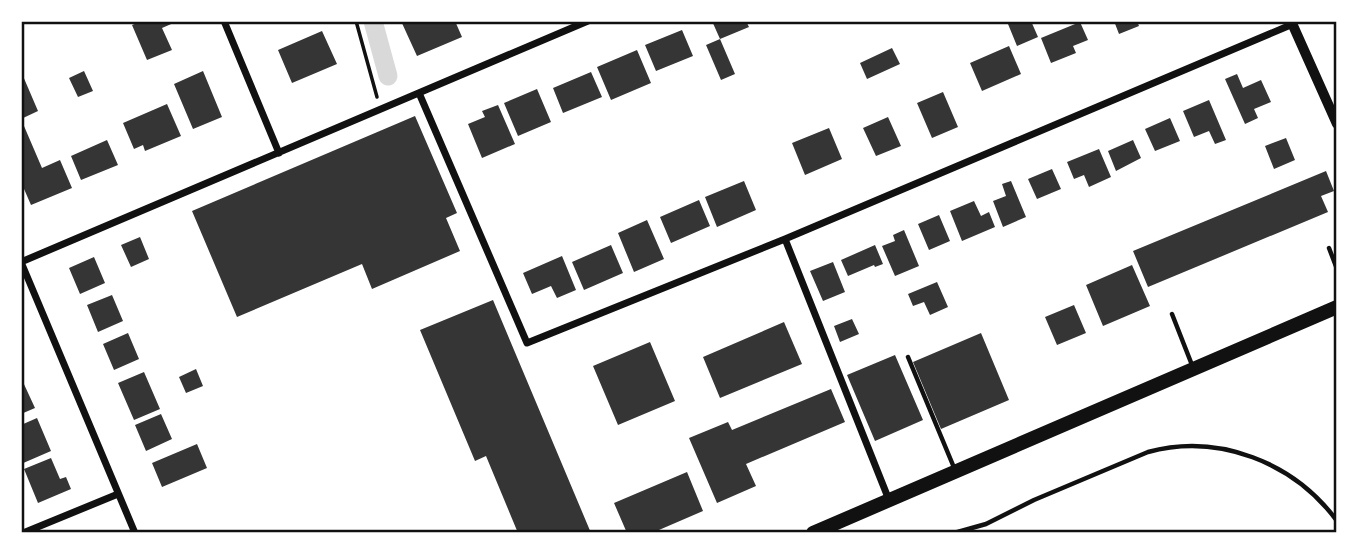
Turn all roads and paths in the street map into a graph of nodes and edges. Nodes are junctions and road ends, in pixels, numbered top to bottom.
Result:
1 (224, 21) edge
2 (356, 21) edge
3 (588, 21) edge
4 (1295, 22) edge
5 (568, 25) edge
6 (419, 93) junction
7 (379, 110) junction
8 (1337, 124) edge
9 (279, 153) junction
10 (785, 239) junction
11 (1329, 248) dead end
12 (21, 262) edge
13 (1337, 269) edge
14 (1337, 307) edge
15 (1172, 314) dead end
16 (908, 357) dead end
17 (1194, 369) junction
18 (956, 472) junction
19 (118, 494) junction
20 (889, 500) junction
21 (1337, 520) edge
22 (23, 533) edge
23 (135, 533) edge
24 (813, 533) edge
25 (954, 533) edge

1 - 9 street
2 - 7 path
3 - 5 street
4 - 8 street
4 - 10 street
5 - 6 street
6 - 7 street
6 - 10 street
7 - 9 street
9 - 12 street
10 - 20 street
11 - 13 lane
12 - 19 street
14 - 17 main road
15 - 17 lane
16 - 18 lane
17 - 18 main road
18 - 20 main road
19 - 22 street
19 - 23 street
20 - 24 main road
21 - 25 lane

